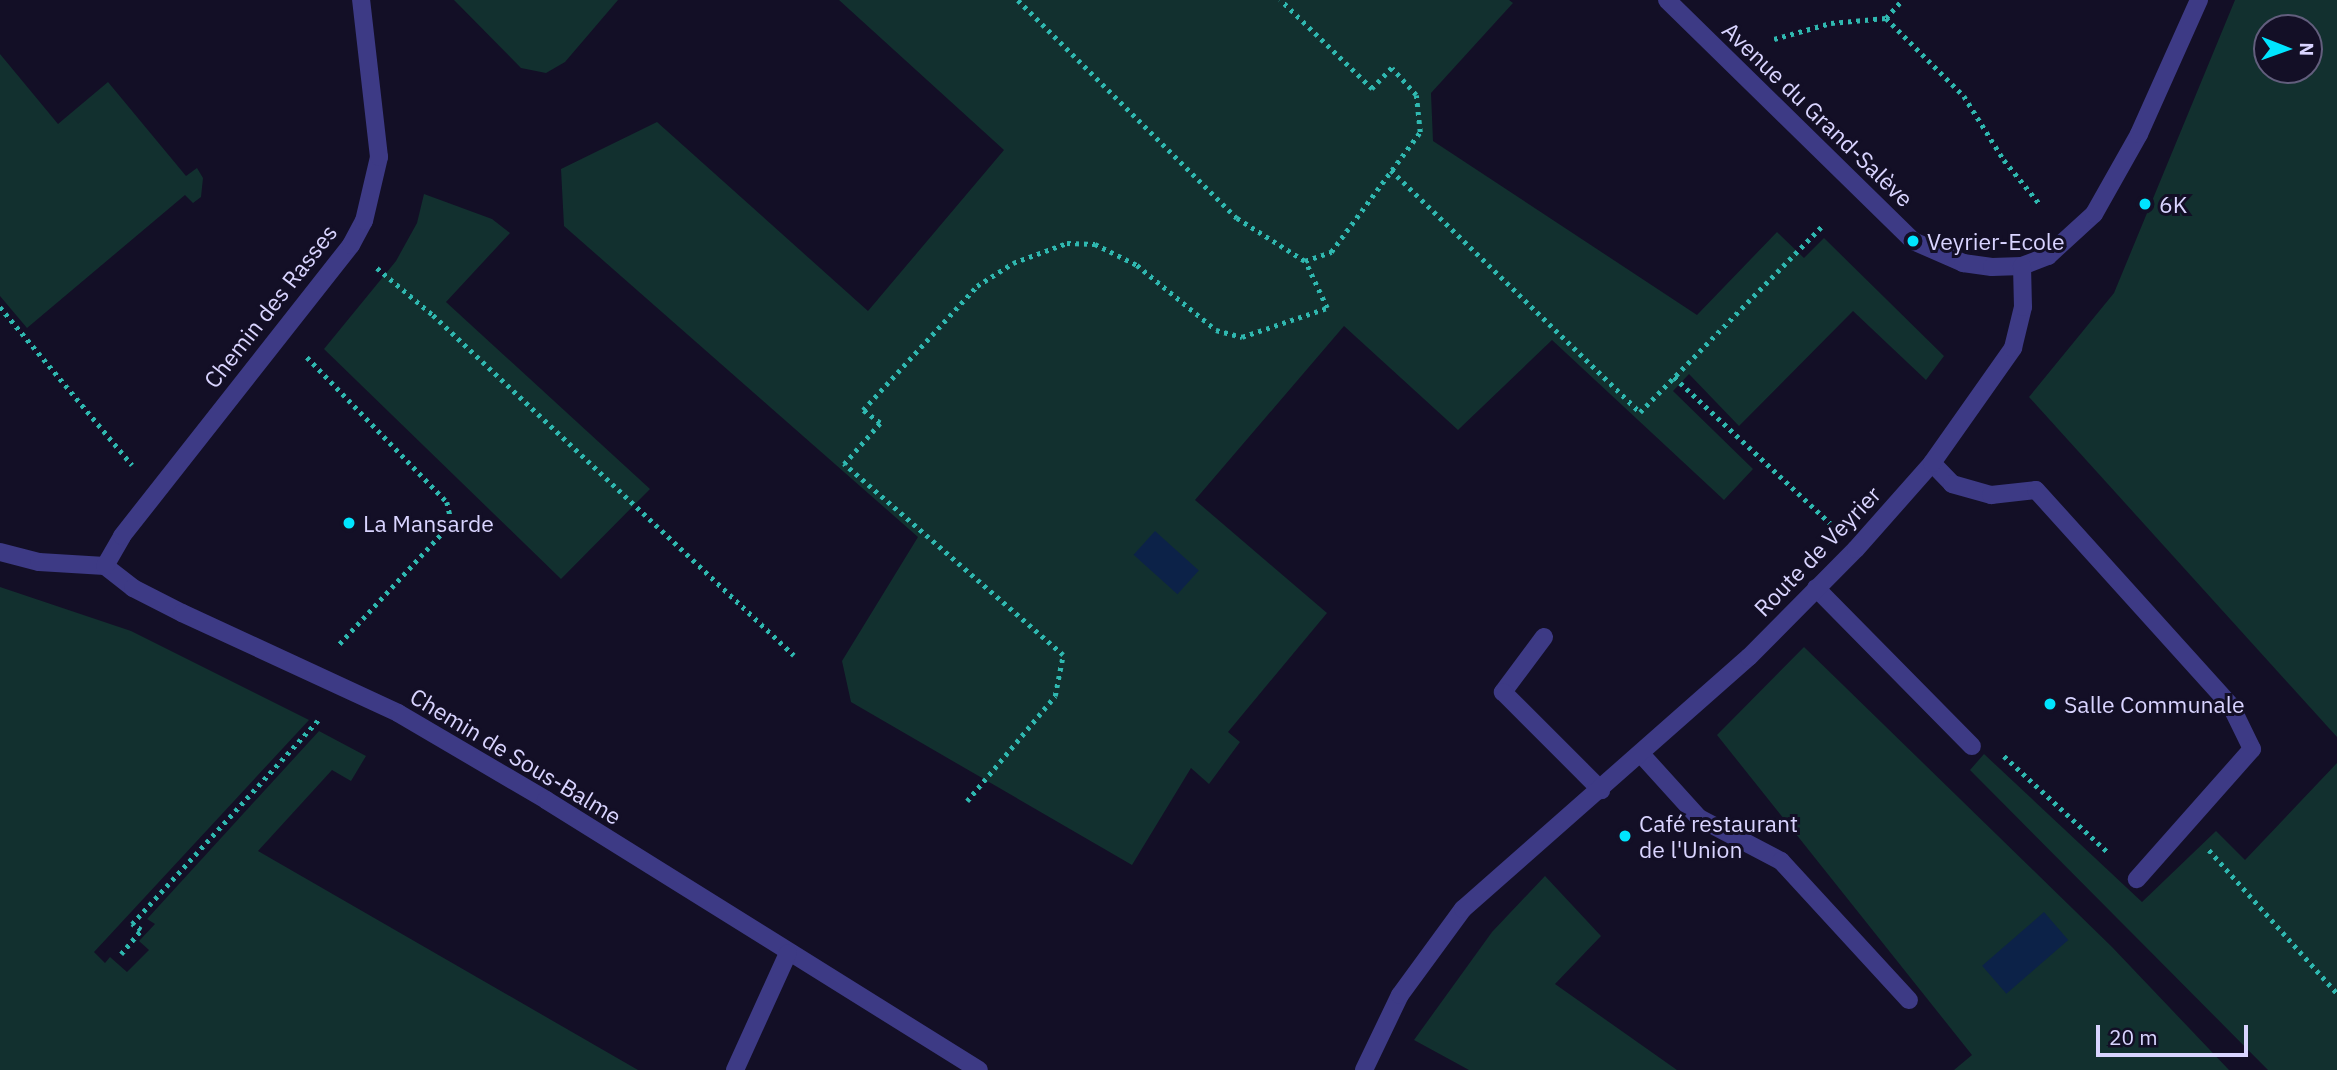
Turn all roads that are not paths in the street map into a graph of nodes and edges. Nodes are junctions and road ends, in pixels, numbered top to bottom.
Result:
1 (361, 0) edge
2 (1667, 0) edge
3 (2192, 3) edge
4 (2022, 266) junction
5 (1931, 463) junction
6 (0, 552) edge
7 (105, 566) junction
8 (1816, 588) junction
9 (1544, 636) dead end
10 (1972, 746) road end
11 (1641, 754) junction
12 (1601, 790) junction
13 (2137, 879) road end
14 (788, 953) junction
15 (1909, 1000) dead end
16 (735, 1070) edge
17 (979, 1070) edge
18 (1364, 1070) edge

1 - 7 street, Chemin des Rasses
2 - 4 street, Avenue du Grand-Salève
3 - 4 street
4 - 5 street, Route de Veyrier
5 - 8 street, Route de Veyrier
5 - 13 street
6 - 7 street
7 - 14 street, Chemin de Sous-Balme
8 - 10 street
8 - 11 street, Route de Veyrier
9 - 12 street
11 - 12 street, Route de Veyrier
11 - 15 street
12 - 18 street, Route de Veyrier
14 - 16 street
14 - 17 street, Chemin de Sous-Balme

